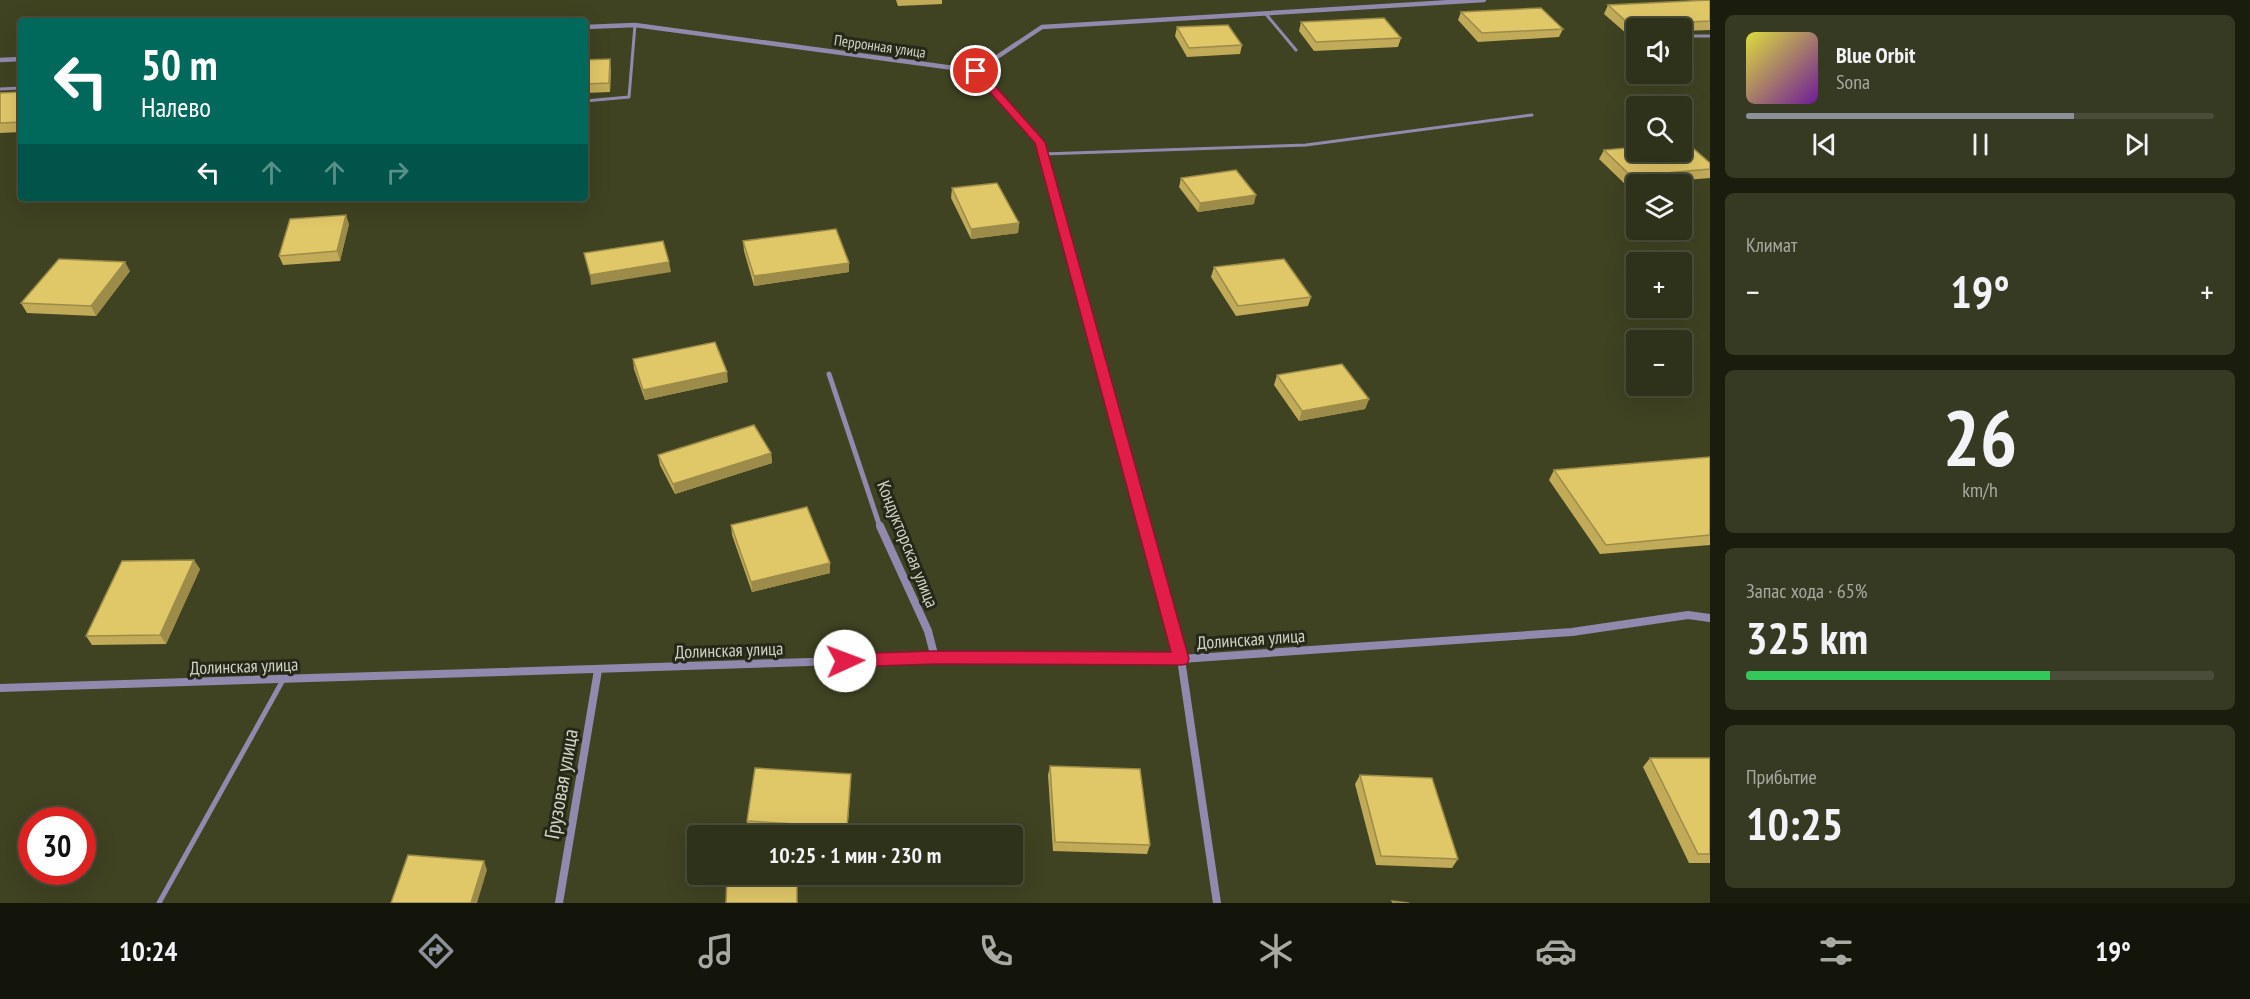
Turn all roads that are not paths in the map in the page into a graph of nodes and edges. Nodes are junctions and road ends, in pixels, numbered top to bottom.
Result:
1 (1484, 0) edge
2 (1265, 13) junction
3 (635, 25) junction
4 (588, 27) edge
5 (1692, 36) edge
6 (1710, 36) edge
7 (1296, 50) dead end
8 (18, 59) edge
9 (0, 60) edge
10 (976, 71) junction
11 (18, 88) edge
12 (0, 89) edge
13 (588, 102) edge
14 (1532, 115) dead end
15 (1043, 154) junction
16 (829, 374) dead end
17 (1710, 618) edge
18 (935, 658) junction
19 (1181, 659) junction
20 (598, 670) junction
21 (283, 680) junction
22 (0, 688) edge
23 (159, 903) edge
24 (559, 903) edge
25 (1217, 903) edge

1 - 2 street
2 - 7 lane
2 - 10 street
3 - 4 street, Перронная улица
3 - 10 street, Перронная улица
3 - 13 lane
5 - 6 lane
8 - 9 street
10 - 15 street
11 - 12 lane
14 - 15 lane
15 - 19 street
16 - 18 street, Кондукторская улица
17 - 19 street, Долинская улица
18 - 19 street, Долинская улица
18 - 20 street, Долинская улица
19 - 25 street
20 - 21 street, Долинская улица
20 - 24 street, Грузовая улица
21 - 22 street, Долинская улица
21 - 23 lane

